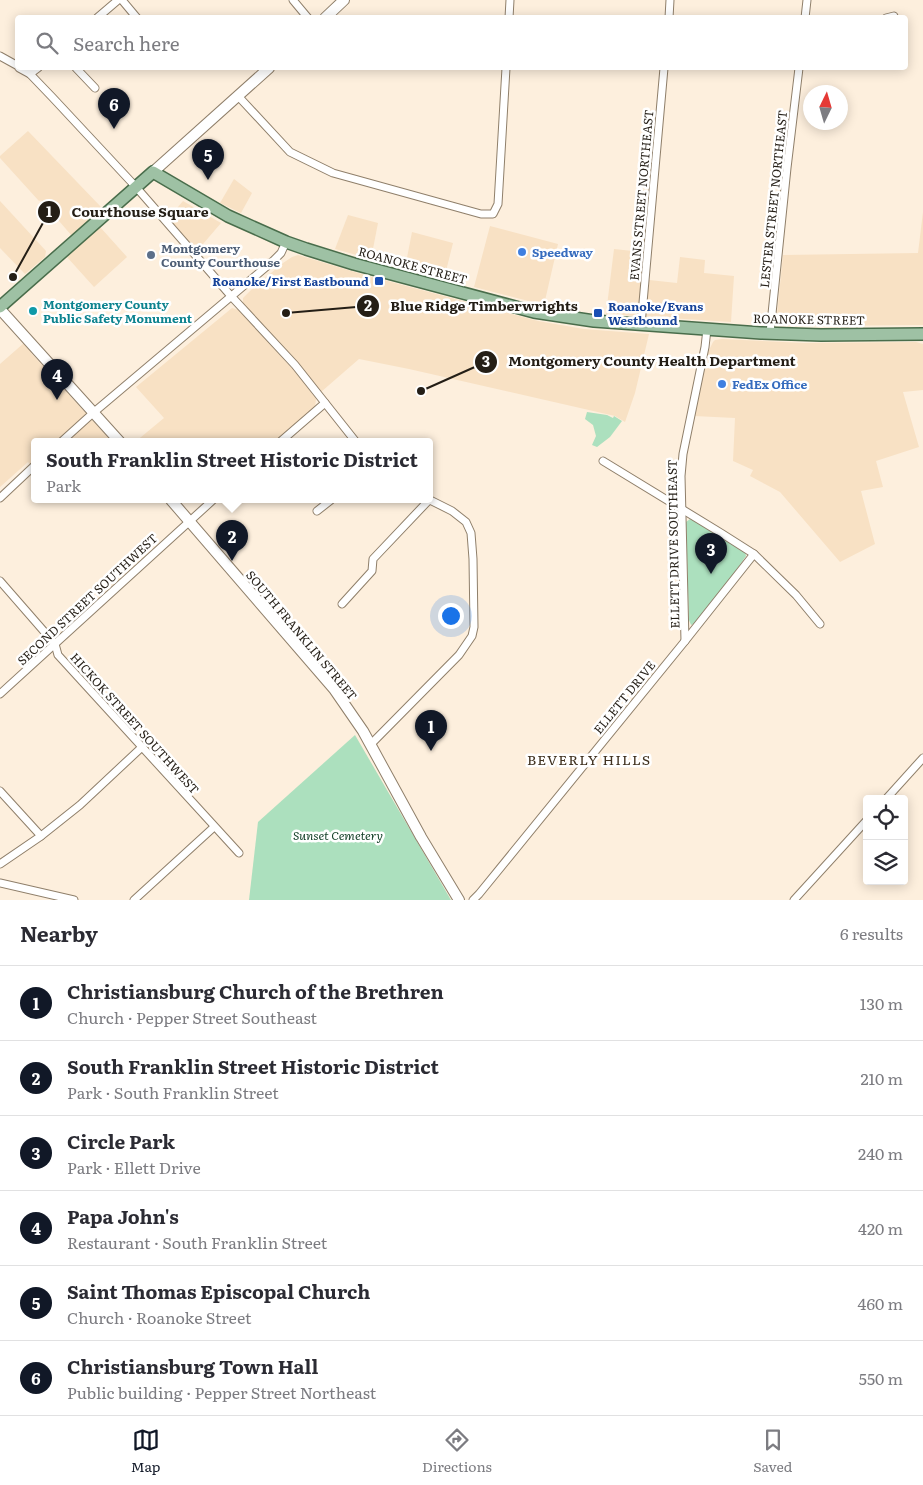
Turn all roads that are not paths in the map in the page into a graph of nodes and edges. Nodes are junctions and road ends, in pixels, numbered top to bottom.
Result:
1 (118, 0) edge
2 (122, 0) edge
3 (293, 0) edge
4 (344, 0) edge
5 (510, 0) edge
6 (670, 0) edge
7 (807, 0) edge
8 (100, 15) edge
9 (134, 15) edge
10 (306, 15) edge
11 (328, 15) edge
12 (509, 15) edge
13 (669, 15) edge
14 (805, 15) edge
15 (0, 56) edge
16 (15, 65) edge
17 (23, 70) edge
18 (35, 70) edge
19 (78, 70) edge
20 (267, 70) edge
21 (506, 70) edge
22 (664, 70) edge
23 (799, 70) edge
24 (30, 74) junction
25 (95, 88) dead end
26 (238, 96) junction
27 (153, 172) junction
28 (136, 187) junction
29 (286, 242) junction
30 (231, 296) junction
31 (0, 308) edge
32 (641, 325) junction
33 (707, 329) junction
34 (770, 333) junction
35 (923, 334) edge
36 (324, 403) junction
37 (93, 413) junction
38 (65, 438) edge
39 (116, 438) edge
40 (285, 438) edge
41 (353, 438) edge
42 (603, 461) dead end
43 (31, 469) edge
44 (0, 498) edge
45 (433, 502) edge
46 (174, 503) edge
47 (210, 503) edge
48 (328, 503) edge
49 (426, 503) edge
50 (682, 509) junction
51 (317, 512) dead end
52 (190, 520) junction
53 (754, 554) junction
54 (0, 581) edge
55 (342, 604) dead end
56 (820, 624) dead end
57 (685, 641) junction
58 (56, 644) junction
59 (0, 694) edge
60 (371, 744) junction
61 (142, 747) junction
62 (923, 758) edge
63 (0, 791) edge
64 (890, 795) edge
65 (863, 824) edge
66 (214, 828) junction
67 (41, 836) junction
68 (239, 853) dead end
69 (0, 864) edge
70 (0, 883) edge
71 (74, 900) edge
72 (134, 900) edge
73 (459, 900) edge
74 (472, 900) edge
75 (794, 900) edge

1 - 8 street
2 - 9 street
3 - 10 street
4 - 11 main road
5 - 12 street
6 - 13 street
7 - 14 street
15 - 16 street
17 - 24 street
18 - 24 street
19 - 25 street
20 - 26 main road
21 - 26 street
22 - 32 street, EVANS STREET NORTHEAST
23 - 34 street, LESTER STREET NORTHEAST
24 - 28 street
26 - 27 main road
27 - 28 main road
27 - 29 main road, ROANOKE STREET
28 - 30 street
28 - 31 main road
29 - 30 street
29 - 32 main road, ROANOKE STREET
30 - 36 street
30 - 37 street
31 - 37 main road
32 - 33 main road, ROANOKE STREET
33 - 34 main road, ROANOKE STREET
33 - 50 street, ELLETT DRIVE SOUTHEAST
34 - 35 main road, ROANOKE STREET
36 - 40 street
36 - 41 street
37 - 38 street
37 - 39 main road
42 - 50 street
43 - 44 street
45 - 60 street
46 - 52 main road, SOUTH FRANKLIN STREET
47 - 52 street, SECOND STREET SOUTHWEST
48 - 51 street
49 - 55 street
50 - 53 street
50 - 57 street, ELLETT DRIVE SOUTHEAST
52 - 58 street, SECOND STREET SOUTHWEST
52 - 60 main road, SOUTH FRANKLIN STREET
53 - 56 street
53 - 57 street, ELLETT DRIVE
54 - 58 street, HICKOK STREET SOUTHWEST
57 - 74 street, ELLETT DRIVE
58 - 59 street, SECOND STREET SOUTHWEST
58 - 61 street, HICKOK STREET SOUTHWEST
60 - 73 main road, SOUTH FRANKLIN STREET
61 - 66 street, HICKOK STREET SOUTHWEST
61 - 67 street
62 - 64 street
63 - 67 street
65 - 75 street
66 - 68 street, HICKOK STREET SOUTHWEST
66 - 72 street
67 - 69 street
70 - 71 street

